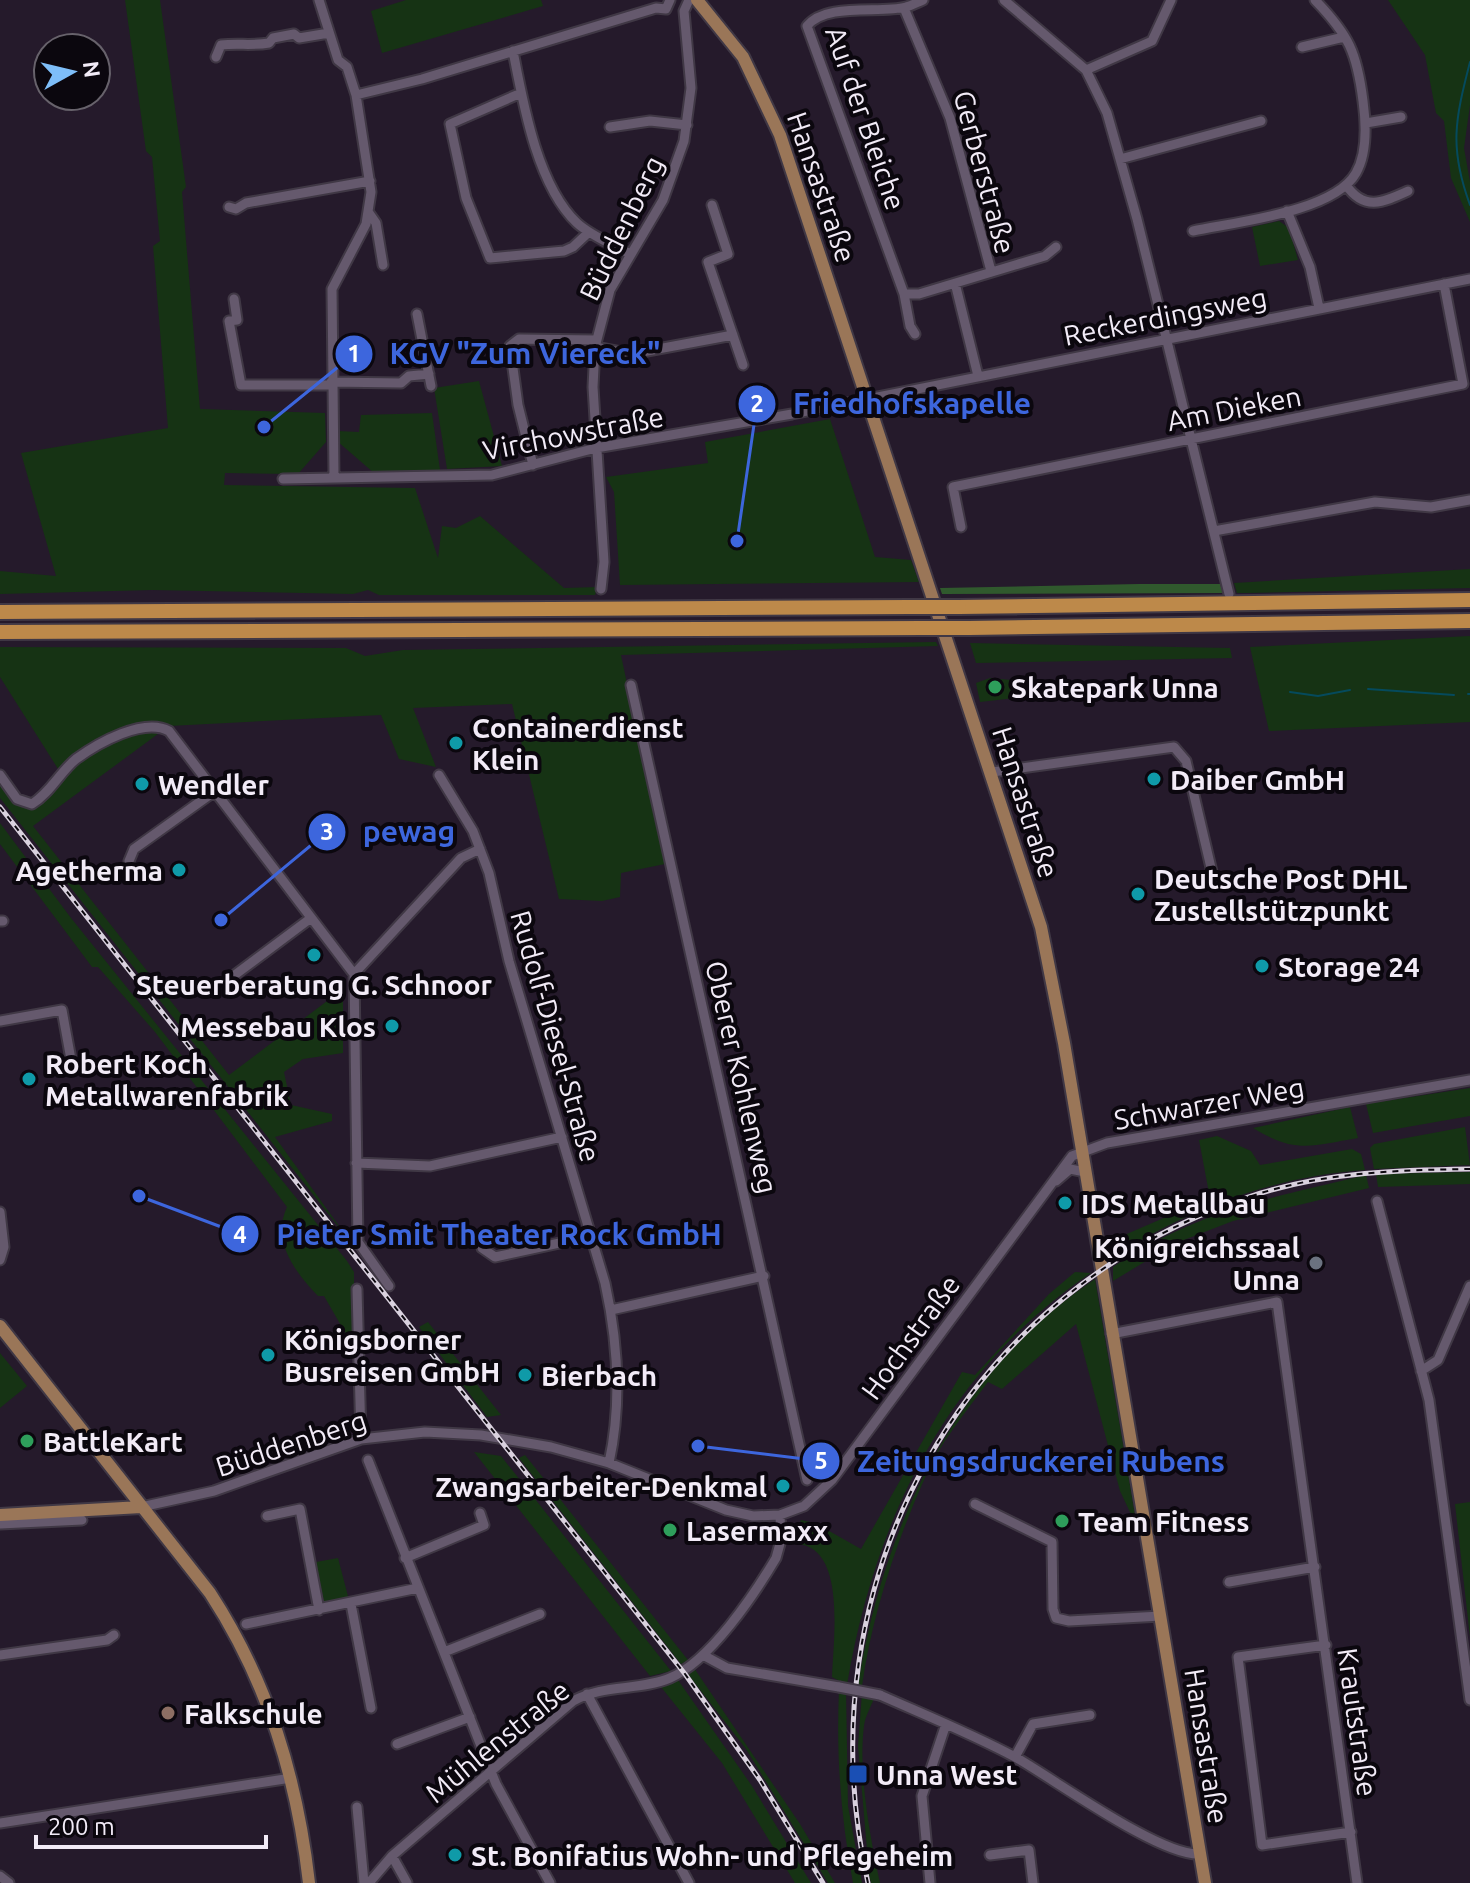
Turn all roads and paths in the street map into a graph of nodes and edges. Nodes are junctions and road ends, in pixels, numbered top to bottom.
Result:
1 (319, 0) edge
2 (670, 0) edge
3 (689, 0) edge
4 (697, 0) edge
5 (923, 0) edge
6 (1004, 0) edge
7 (1171, 0) edge
8 (1315, 0) edge
9 (654, 4) edge
10 (904, 8) junction
11 (329, 33) junction
12 (1344, 37) junction
13 (1302, 47) dead end
14 (513, 51) junction
15 (216, 57) dead end
16 (1086, 70) junction
17 (521, 93) junction
18 (356, 95) junction
19 (1401, 117) dead end
20 (1261, 121) dead end
21 (1366, 123) junction
22 (687, 125) junction
23 (610, 127) dead end
24 (1120, 159) junction
25 (370, 181) junction
26 (1346, 185) junction
27 (1408, 191) dead end
28 (712, 205) dead end
29 (229, 207) dead end
30 (1287, 211) junction
31 (369, 213) junction
32 (1193, 231) dead end
33 (589, 232) junction
34 (1056, 247) dead end
35 (630, 254) junction
36 (383, 265) dead end
37 (991, 271) junction
38 (1470, 279) edge
39 (955, 283) junction
40 (1444, 284) junction
41 (904, 294) junction
42 (234, 299) dead end
43 (1319, 308) junction
44 (417, 314) dead end
45 (915, 334) dead end
46 (733, 335) junction
47 (1167, 338) junction
48 (596, 343) junction
49 (743, 365) dead end
50 (429, 374) junction
51 (978, 376) junction
52 (332, 384) junction
53 (431, 386) dead end
54 (868, 399) junction
55 (1191, 439) junction
56 (596, 448) junction
57 (533, 465) junction
58 (334, 477) junction
59 (283, 479) dead end
60 (1470, 500) edge
61 (961, 527) dead end
62 (1214, 531) junction
63 (601, 589) dead end
64 (1229, 594) dead end
65 (1470, 600) edge
66 (0, 612) edge
67 (1470, 621) edge
68 (0, 632) edge
69 (631, 685) dead end
70 (992, 772) junction
71 (0, 775) edge
72 (439, 775) dead end
73 (215, 791) junction
74 (480, 849) junction
75 (129, 861) dead end
76 (1212, 872) dead end
77 (311, 918) junction
78 (354, 974) junction
79 (228, 987) dead end
80 (0, 1021) edge
81 (72, 1065) dead end
82 (1470, 1080) edge
83 (562, 1137) junction
84 (1081, 1151) junction
85 (356, 1163) junction
86 (1085, 1172) junction
87 (1044, 1190) junction
88 (1377, 1201) dead end
89 (0, 1212) edge
90 (592, 1236) junction
91 (482, 1248) dead end
92 (0, 1260) edge
93 (764, 1276) junction
94 (389, 1286) dead end
95 (1470, 1286) edge
96 (357, 1289) dead end
97 (611, 1310) junction
98 (0, 1326) edge
99 (1111, 1334) junction
100 (1421, 1371) junction
101 (361, 1439) junction
102 (368, 1460) dead end
103 (609, 1463) junction
104 (807, 1480) dead end
105 (975, 1504) dead end
106 (141, 1507) junction
107 (480, 1513) dead end
108 (0, 1515) edge
109 (780, 1515) junction
110 (267, 1516) dead end
111 (82, 1520) dead end
112 (0, 1524) edge
113 (405, 1558) junction
114 (1315, 1567) junction
115 (1229, 1582) dead end
116 (418, 1588) junction
117 (351, 1604) junction
118 (319, 1610) junction
119 (540, 1614) dead end
120 (1161, 1616) junction
121 (246, 1624) dead end
122 (114, 1635) dead end
123 (1326, 1645) junction
124 (444, 1652) junction
125 (0, 1655) edge
126 (703, 1655) junction
127 (587, 1694) junction
128 (1470, 1698) edge
129 (371, 1708) dead end
130 (1090, 1715) dead end
131 (470, 1717) junction
132 (946, 1724) junction
133 (397, 1744) dead end
134 (1015, 1757) junction
135 (491, 1773) junction
136 (291, 1778) junction
137 (357, 1807) dead end
138 (0, 1823) edge
139 (1351, 1832) junction
140 (1200, 1854) junction
141 (990, 1855) dead end
142 (392, 1856) junction
143 (0, 1876) edge
144 (9, 1883) edge
145 (309, 1883) edge
146 (366, 1883) edge
147 (407, 1883) edge
148 (550, 1883) edge
149 (689, 1883) edge
150 (930, 1883) edge
151 (1033, 1883) edge
152 (1205, 1883) edge
153 (1357, 1883) edge

1 - 11 street
2 - 9 street
3 - 22 street, Büddenberg
4 - 54 main road, Hansastraße
5 - 10 street, Auf der Bleiche
6 - 16 street
7 - 16 street
8 - 12 street
9 - 14 street
10 - 37 street, Gerberstraße
10 - 41 street, Auf der Bleiche
11 - 15 street
11 - 18 street
12 - 13 street
12 - 21 street
14 - 17 street
14 - 18 street
16 - 24 street
17 - 33 street
17 - 33 street
18 - 25 street
19 - 21 street
20 - 24 street
21 - 26 street
22 - 23 street, Büddenberg
22 - 35 street, Büddenberg
24 - 47 street
25 - 29 street
25 - 31 street
26 - 27 street
26 - 30 street
28 - 46 street
30 - 32 street
30 - 43 street
31 - 36 street
31 - 52 street
33 - 35 street
34 - 37 street
35 - 48 street, Büddenberg
37 - 39 street, Gerberstraße
38 - 40 street, Reckerdingsweg
39 - 41 street
39 - 51 street
40 - 43 street, Reckerdingsweg
40 - 55 street, Am Dieken
41 - 45 street, Auf der Bleiche
42 - 52 street
43 - 47 street, Reckerdingsweg
44 - 50 street
46 - 48 street
46 - 49 street
47 - 51 street, Reckerdingsweg
47 - 55 street
48 - 56 street, Büddenberg
48 - 57 street
50 - 52 street
50 - 53 street
51 - 54 street, Reckerdingsweg
52 - 58 street
54 - 56 street, Virchowstraße
54 - 70 main road, Hansastraße
55 - 61 street, Am Dieken
55 - 62 street
56 - 57 street, Virchowstraße
56 - 63 street, Büddenberg
57 - 58 street, Virchowstraße
58 - 59 street, Virchowstraße
60 - 62 street
62 - 64 street
65 - 66 highway, bridge
67 - 68 highway, bridge
69 - 93 street, Oberer Kohlenweg
70 - 76 street
70 - 84 main road, Hansastraße
71 - 73 street
72 - 74 street, Rudolf-Diesel-Straße
73 - 75 street
73 - 77 street
74 - 78 street
74 - 83 street, Rudolf-Diesel-Straße
77 - 78 street
77 - 79 street
78 - 85 street
80 - 81 street
82 - 84 street, Schwarzer Weg
83 - 85 street
83 - 90 street, Rudolf-Diesel-Straße
84 - 86 main road, Hansastraße
84 - 87 street, Hochstraße
85 - 94 street
86 - 87 street, Hochstraße
86 - 99 main road, Hansastraße
87 - 109 street, Hochstraße
88 - 100 street
89 - 92 street
90 - 91 street
90 - 97 street, Rudolf-Diesel-Straße
93 - 97 street
93 - 104 street, Oberer Kohlenweg
95 - 100 street
96 - 101 street
97 - 103 street, Rudolf-Diesel-Straße
98 - 106 main road
99 - 114 street, Krautstraße
99 - 120 main road, Hansastraße
100 - 128 street
101 - 103 street, Büddenberg
101 - 106 street, Büddenberg
102 - 113 street
103 - 109 street, Büddenberg
105 - 120 street
106 - 108 main road
106 - 136 main road
107 - 113 street
109 - 126 street
110 - 118 street
111 - 112 street
113 - 116 street
114 - 115 street
114 - 123 street, Krautstraße
116 - 117 street
116 - 124 street
117 - 118 street
117 - 129 street
118 - 121 street
119 - 124 street
120 - 140 main road, Hansastraße
122 - 125 street
123 - 139 street, Krautstraße
123 - 139 street
124 - 131 street
126 - 127 street, Mühlenstraße
126 - 132 street, bridge
127 - 135 street, Mühlenstraße
127 - 149 street
130 - 134 street
131 - 133 street
131 - 135 street
132 - 134 street
132 - 150 street
134 - 140 street
135 - 142 street, Mühlenstraße
135 - 148 street
136 - 138 street
136 - 145 main road
137 - 146 street, Mühlenstraße
139 - 153 street, Krautstraße
140 - 152 main road, Hansastraße
141 - 151 street
142 - 146 street, Mühlenstraße
142 - 147 street
143 - 144 street

